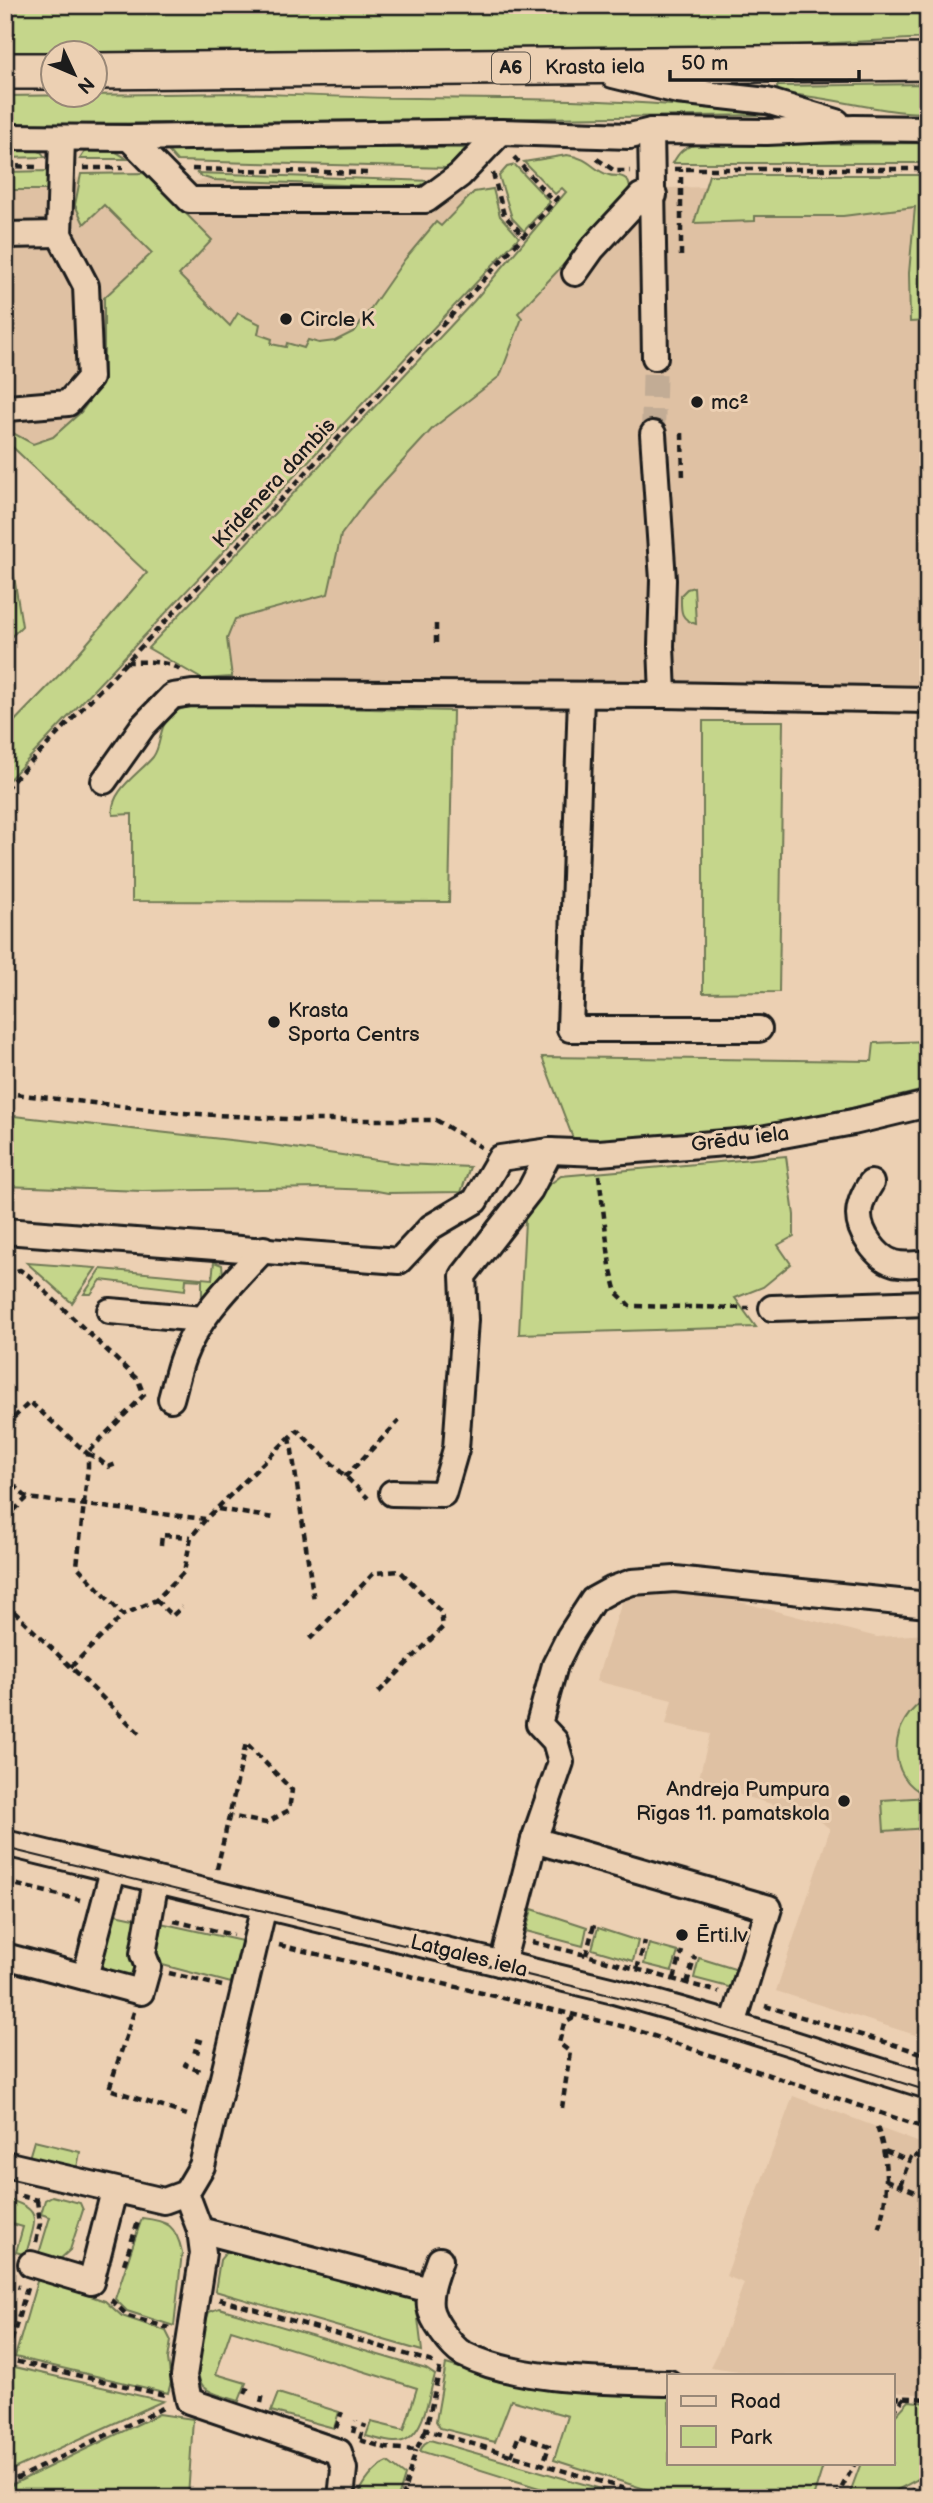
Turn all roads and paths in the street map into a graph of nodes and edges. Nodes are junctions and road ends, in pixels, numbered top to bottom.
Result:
1 (928, 39) edge
2 (928, 62) edge
3 (804, 64) junction
4 (582, 67) junction
5 (5, 71) edge
6 (38, 71) edge
7 (108, 71) edge
8 (854, 128) junction
9 (928, 130) edge
10 (651, 131) junction
11 (501, 132) junction
12 (5, 137) edge
13 (130, 138) junction
14 (62, 139) junction
15 (514, 157) dead end
16 (5, 166) edge
17 (492, 167) dead end
18 (61, 168) junction
19 (158, 168) junction
20 (377, 173) dead end
21 (561, 194) dead end
22 (654, 195) junction
23 (554, 202) junction
24 (59, 234) junction
25 (5, 235) edge
26 (524, 236) junction
27 (575, 273) dead end
28 (655, 357) tunnel mouth
29 (8, 408) dead end
30 (653, 434) tunnel mouth
31 (436, 624) dead end
32 (436, 646) dead end
33 (663, 695) junction
34 (581, 696) junction
35 (928, 700) edge
36 (104, 781) dead end
37 (5, 789) edge
38 (759, 1029) dead end
39 (5, 1093) edge
40 (928, 1104) edge
41 (550, 1151) junction
42 (599, 1153) junction
43 (500, 1158) junction
44 (871, 1183) dead end
45 (5, 1231) edge
46 (264, 1249) junction
47 (928, 1263) edge
48 (5, 1274) edge
49 (928, 1303) edge
50 (772, 1308) joint
51 (110, 1311) dead end
52 (202, 1319) junction
53 (172, 1399) dead end
54 (399, 1421) dead end
55 (5, 1426) edge
56 (290, 1436) junction
57 (87, 1454) junction
58 (119, 1463) dead end
59 (5, 1476) edge
60 (345, 1477) junction
61 (27, 1498) junction
62 (383, 1499) joint
63 (84, 1504) junction
64 (217, 1508) junction
65 (274, 1518) dead end
66 (5, 1519) edge
67 (206, 1519) junction
68 (191, 1536) junction
69 (161, 1545) dead end
70 (156, 1600) junction
71 (314, 1601) dead end
72 (5, 1603) edge
73 (928, 1605) edge
74 (182, 1607) dead end
75 (123, 1615) junction
76 (310, 1639) dead end
77 (71, 1667) junction
78 (374, 1696) dead end
79 (141, 1735) dead end
80 (229, 1816) junction
81 (534, 1840) junction
82 (5, 1843) edge
83 (217, 1869) dead end
84 (113, 1870) junction
85 (156, 1880) junction
86 (5, 1882) edge
87 (103, 1906) junction
88 (264, 1906) junction
89 (148, 1916) junction
90 (594, 1925) dead end
91 (257, 1940) junction
92 (645, 1941) dead end
93 (682, 1951) dead end
94 (586, 1955) dead end
95 (695, 1955) dead end
96 (5, 1956) edge
97 (502, 1964) junction
98 (148, 1967) junction
99 (637, 1969) dead end
100 (85, 1977) junction
101 (674, 1979) dead end
102 (687, 1983) dead end
103 (233, 1989) dead end
104 (141, 1993) junction
105 (741, 1999) junction
106 (573, 2013) junction
107 (733, 2025) junction
108 (928, 2055) edge
109 (187, 2062) dead end
110 (210, 2075) dead end
111 (928, 2086) edge
112 (562, 2108) dead end
113 (197, 2119) dead end
114 (877, 2127) dead end
115 (928, 2129) edge
116 (886, 2151) junction
117 (928, 2160) edge
118 (909, 2161) junction
119 (5, 2164) edge
120 (886, 2180) junction
121 (900, 2185) junction
122 (114, 2191) junction
123 (186, 2193) junction
124 (928, 2197) edge
125 (143, 2215) dead end
126 (200, 2230) junction
127 (877, 2233) dead end
128 (440, 2260) dead end
129 (31, 2264) dead end
130 (119, 2276) dead end
131 (115, 2288) dead end
132 (430, 2290) junction
133 (196, 2293) junction
134 (100, 2296) dead end
135 (111, 2300) junction
136 (190, 2335) junction
137 (6, 2361) edge
138 (667, 2383) edge
139 (894, 2396) edge
140 (905, 2398) junction
141 (928, 2399) edge
142 (189, 2401) junction
143 (894, 2411) edge
144 (343, 2415) dead end
145 (356, 2421) dead end
146 (365, 2424) dead end
147 (426, 2430) junction
148 (352, 2437) junction
149 (360, 2440) junction
150 (416, 2450) junction
151 (511, 2456) junction
152 (854, 2464) edge
153 (543, 2465) junction
154 (928, 2483) edge
155 (5, 2484) edge
156 (643, 2496) edge
157 (341, 2498) edge
158 (402, 2498) edge
159 (656, 2498) edge
160 (836, 2498) edge
161 (899, 2498) edge

1 - 3 highway
2 - 3 highway, Krasta iela / A6
3 - 4 highway, Krasta iela / A6
4 - 7 highway, Krasta iela / A6
4 - 8 street
5 - 6 highway
8 - 9 street
8 - 10 street
10 - 11 street
10 - 22 street
11 - 13 street
11 - 19 street
12 - 14 street
13 - 14 street
13 - 19 street
14 - 18 street
15 - 23 path
16 - 18 path
17 - 26 path
18 - 19 path
18 - 24 street
19 - 20 path
21 - 23 path, Krīdenera dambis
22 - 27 street
22 - 28 street
23 - 26 path, Krīdenera dambis
24 - 25 street
24 - 29 street
26 - 37 path, Krīdenera dambis
30 - 33 street
31 - 32 path
33 - 34 street
33 - 35 street
34 - 36 street
34 - 38 street
39 - 43 path
40 - 42 street, Grēdu iela
41 - 42 street, Grēdu iela
41 - 43 street, Grēdu iela
41 - 62 street
42 - 50 path
43 - 46 street
44 - 47 street
45 - 46 street
46 - 52 street
48 - 57 path
49 - 50 street
51 - 52 street
52 - 53 street
54 - 60 path
55 - 57 path
56 - 60 path
56 - 64 path
56 - 71 path
57 - 58 path
57 - 63 path
59 - 61 path
60 - 62 path
61 - 63 path
61 - 66 path
63 - 67 path
63 - 75 path
64 - 65 path
64 - 67 path
67 - 68 path
68 - 69 path
68 - 70 path
70 - 74 path
70 - 75 path
72 - 77 path
73 - 81 street
75 - 77 path
76 - 78 path
77 - 79 path
80 - 80 path
80 - 83 path
81 - 97 street
81 - 105 street
82 - 84 street, Latgales iela
84 - 85 street, Latgales iela
84 - 87 street
85 - 88 street, Latgales iela
85 - 89 street
86 - 87 path
87 - 100 street
88 - 91 street
88 - 97 street, Latgales iela
89 - 91 path
89 - 98 street
90 - 94 path
91 - 106 path
91 - 123 street
92 - 99 path
93 - 101 path
95 - 102 path
96 - 100 street
97 - 107 street, Latgales iela
98 - 103 path
98 - 104 street
100 - 104 street
104 - 113 path
105 - 107 street
105 - 108 path
106 - 112 path
106 - 115 path
107 - 111 street, Latgales iela
109 - 110 path
114 - 116 path
116 - 118 path
116 - 120 path
117 - 118 path
118 - 121 path
119 - 122 street
120 - 121 path
120 - 127 path
121 - 124 path
122 - 123 street
122 - 129 street
123 - 126 street
125 - 130 path
126 - 132 street
126 - 133 street
128 - 132 street
131 - 135 path
132 - 138 street
133 - 136 street
133 - 147 path
134 - 135 path
135 - 136 path
136 - 142 street
137 - 142 path
139 - 140 path
140 - 141 path
140 - 143 path
142 - 155 path
142 - 157 street
144 - 148 path
145 - 148 path
146 - 149 path
147 - 150 path
147 - 151 path
148 - 149 path
149 - 150 path
150 - 158 path
151 - 153 path
151 - 153 path
152 - 160 path
153 - 156 path
154 - 161 path
156 - 159 path

